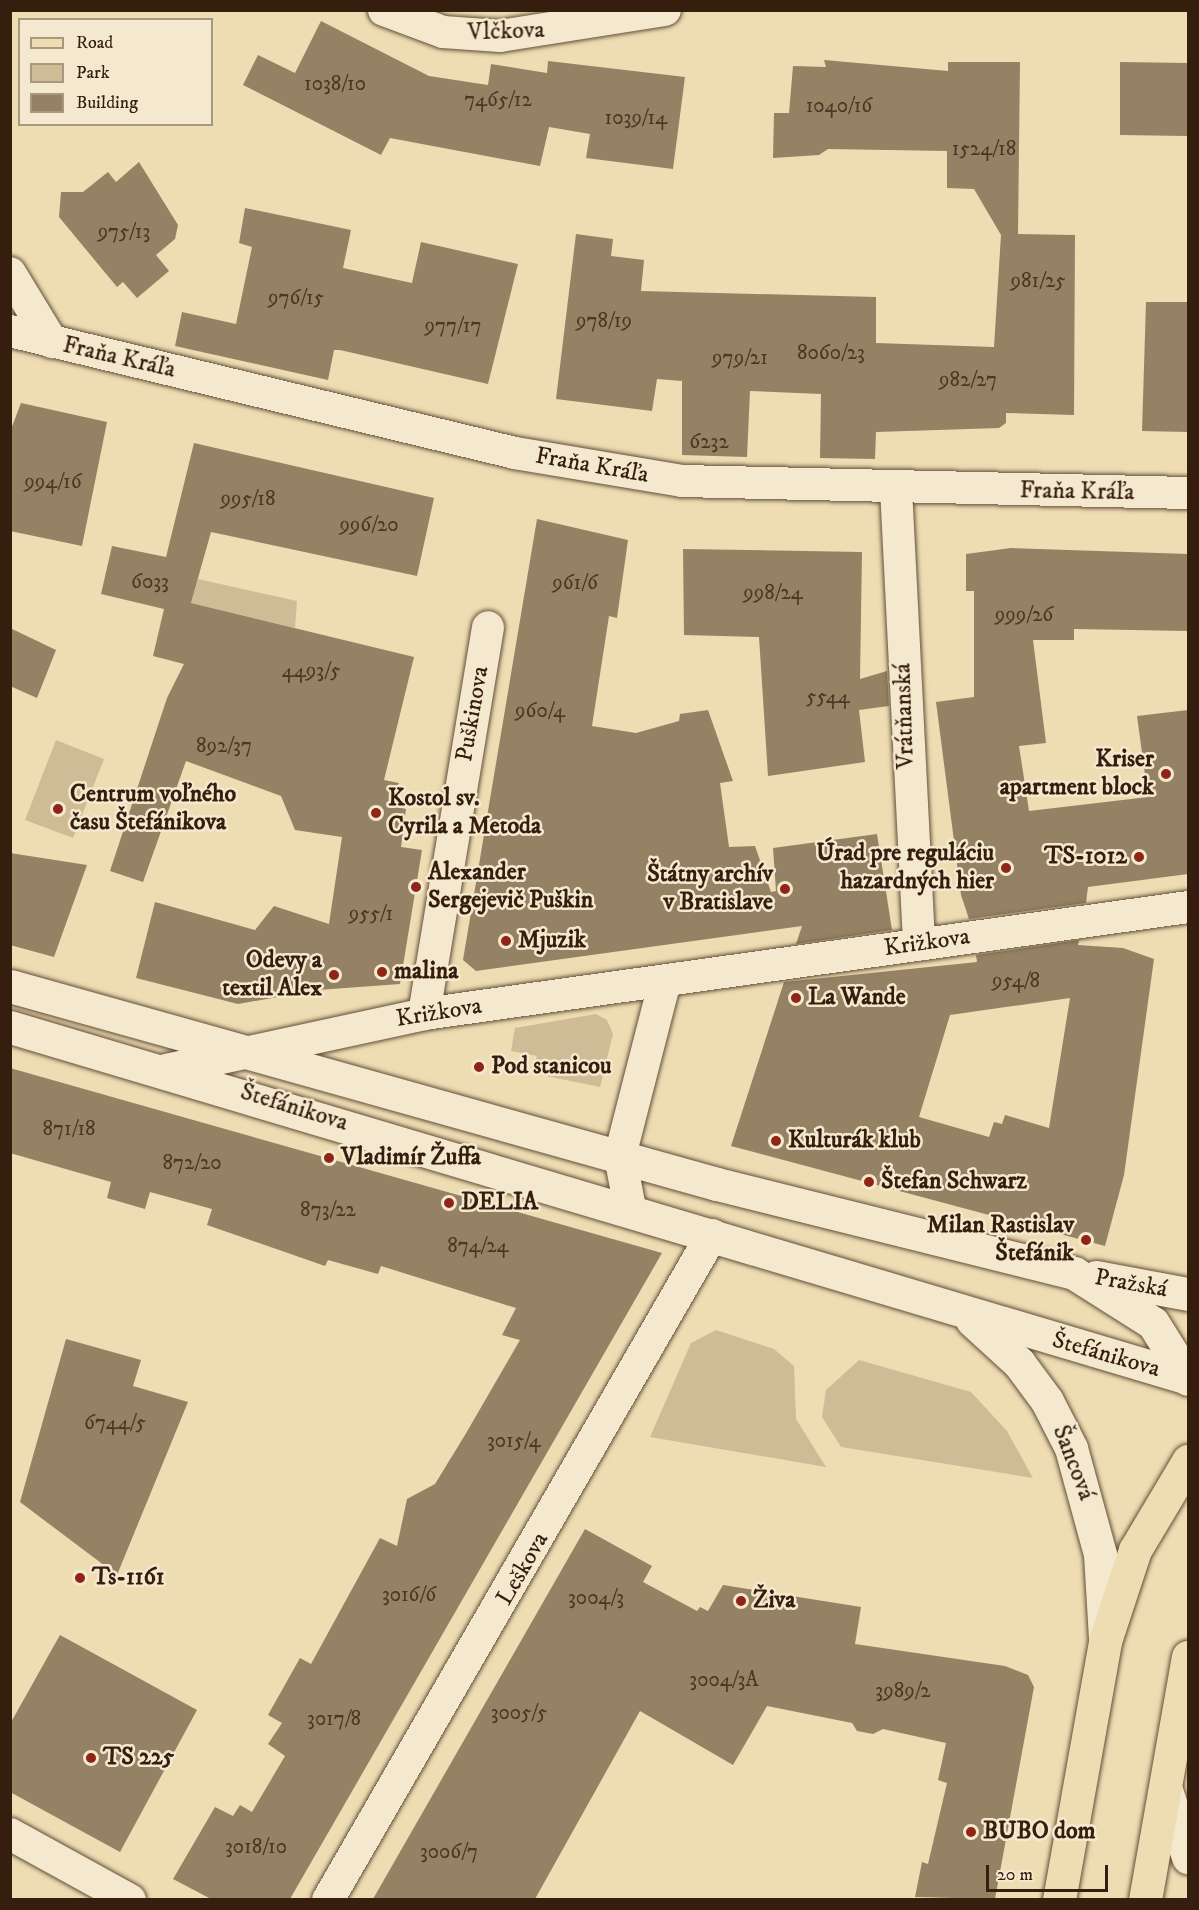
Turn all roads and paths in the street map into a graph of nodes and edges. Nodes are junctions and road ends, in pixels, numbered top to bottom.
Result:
1 (384, 10) edge
2 (665, 10) edge
3 (10, 273) edge
4 (10, 331) edge
5 (52, 342) junction
6 (896, 488) junction
7 (1188, 493) edge
8 (488, 627) dead end
9 (1188, 907) edge
10 (919, 944) junction
11 (665, 981) junction
12 (10, 986) edge
13 (424, 1014) junction
14 (10, 1028) edge
15 (250, 1050) junction
16 (166, 1070) junction
17 (620, 1156) junction
18 (630, 1208) junction
19 (712, 1235) junction
20 (1074, 1273) junction
21 (1188, 1294) edge
22 (969, 1316) junction
23 (1188, 1379) edge
24 (1188, 1461) edge
25 (1105, 1641) junction
26 (1188, 1657) edge
27 (1166, 1790) junction
28 (10, 1834) edge
29 (1188, 1857) edge
30 (130, 1899) edge
31 (328, 1899) edge
32 (1059, 1899) edge
33 (1144, 1899) edge

1 - 2 street, Vlčkova
3 - 5 street
4 - 5 street, Fraňa Kráľa
5 - 6 street, Fraňa Kráľa
6 - 7 street, Fraňa Kráľa
6 - 10 street, Vrátňanská
8 - 13 street, Puškinova
9 - 10 street, Križkova
10 - 11 street, Križkova
11 - 13 street, Križkova
11 - 17 street
12 - 15 main road, Štefánikova
13 - 15 street, Križkova
14 - 16 main road, Štefánikova
15 - 16 street, Štefánikova
15 - 17 main road, Štefánikova
16 - 18 main road, Štefánikova
17 - 18 street
17 - 20 main road, Štefánikova
18 - 19 main road, Štefánikova
19 - 22 main road, Štefánikova
19 - 31 street, Leškova
20 - 21 main road, Pražská
20 - 23 main road, Štefánikova
22 - 23 main road, Štefánikova
22 - 25 main road, Šancová
24 - 25 main road, Šancová
25 - 32 main road, Šancová
26 - 27 main road
27 - 29 main road
27 - 33 main road
28 - 30 street

